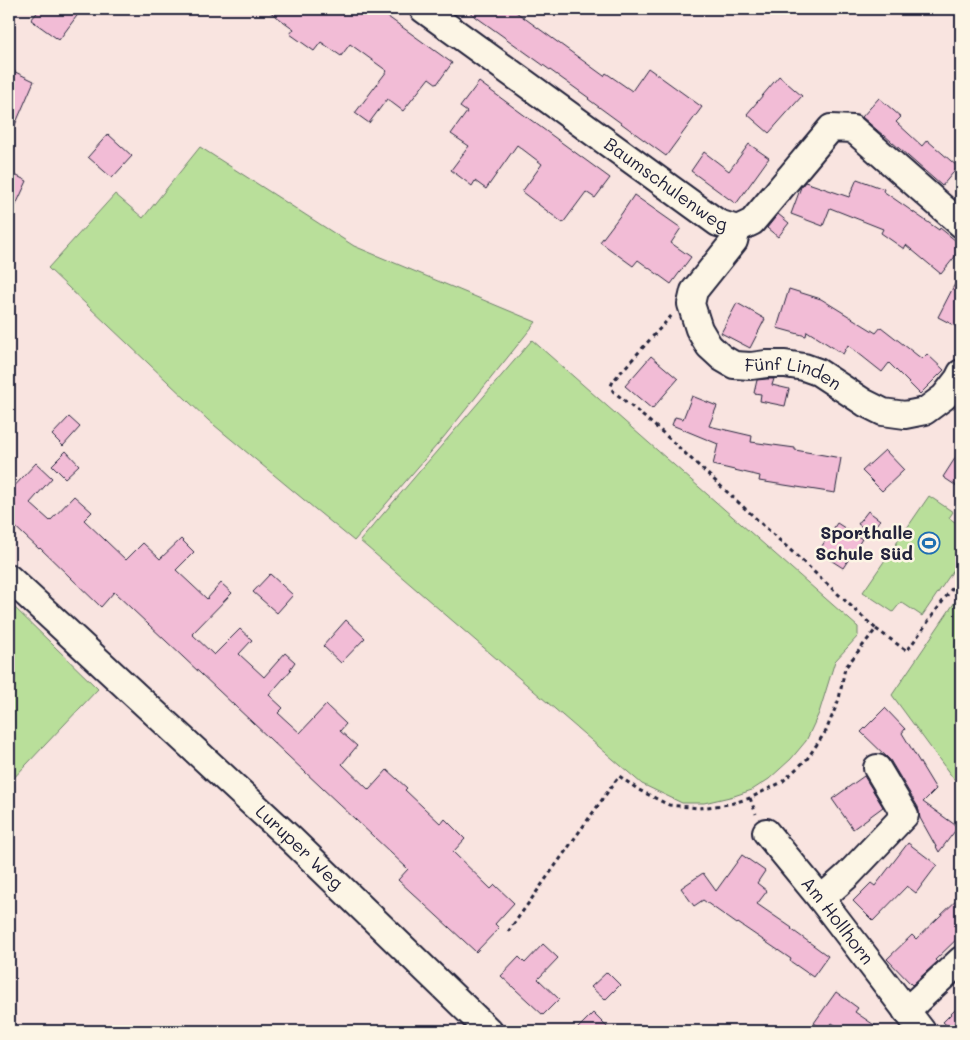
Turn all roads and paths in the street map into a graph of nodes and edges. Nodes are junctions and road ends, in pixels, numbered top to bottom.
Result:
1 (423, 9) edge
2 (961, 224) edge
3 (736, 230) junction
4 (694, 291) junction
5 (961, 373) edge
6 (961, 576) edge
7 (9, 578) edge
8 (876, 629) junction
9 (876, 768) dead end
10 (766, 832) dead end
11 (821, 899) junction
12 (508, 932) dead end
13 (961, 960) edge
14 (914, 1021) edge
15 (489, 1031) edge

1 - 3 street, Baumschulenweg
2 - 3 street, Baumschulenweg
3 - 4 street
4 - 5 street, Fünf Linden
4 - 8 path
6 - 8 path
7 - 15 street, Luruper Weg
8 - 12 path
9 - 11 street
10 - 11 street, Am Hollhorn
11 - 14 street, Am Hollhorn
13 - 14 street, Am Hollhorn

